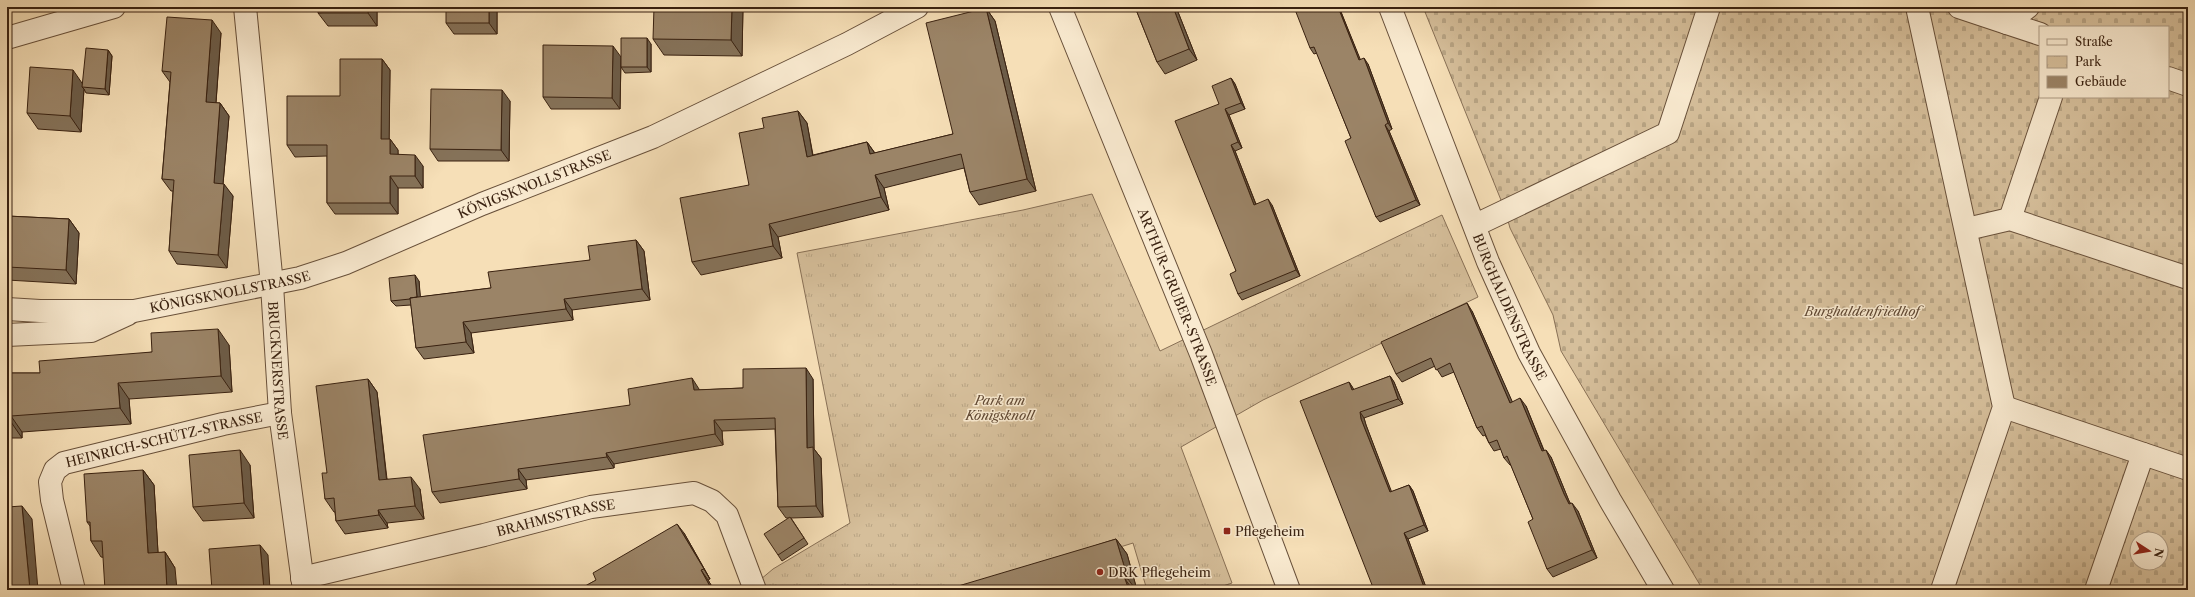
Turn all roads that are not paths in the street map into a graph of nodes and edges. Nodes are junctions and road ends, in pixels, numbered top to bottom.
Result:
1 (114, 7) edge
2 (245, 7) edge
3 (917, 7) edge
4 (1060, 7) edge
5 (1390, 7) edge
6 (1709, 7) edge
7 (1917, 7) edge
8 (1959, 7) edge
9 (2028, 7) edge
10 (2007, 23) junction
11 (2039, 34) edge
12 (7, 38) edge
13 (2169, 78) edge
14 (2188, 85) edge
15 (2051, 98) edge
16 (2010, 219) junction
17 (1482, 222) dead end
18 (1967, 229) junction
19 (2188, 278) edge
20 (272, 285) junction
21 (7, 308) edge
22 (134, 311) junction
23 (7, 335) edge
24 (2004, 407) junction
25 (280, 413) junction
26 (2143, 454) junction
27 (2188, 469) edge
28 (303, 584) edge
29 (74, 590) edge
30 (755, 590) edge
31 (1289, 590) edge
32 (1663, 590) edge
33 (1942, 590) edge
34 (2096, 590) edge

1 - 12 street
2 - 20 street, BRUCKNERSTRASSE
3 - 20 street, KÖNIGSKNOLLSTRASSE
4 - 31 street, ARTHUR-GRUBER-STRASSE
5 - 32 street, BURGHALDENSTRASSE
6 - 17 street
7 - 18 street
8 - 10 street
9 - 10 street
10 - 11 street
13 - 14 street
15 - 16 street
16 - 18 street
16 - 19 street
18 - 24 street
20 - 22 street, KÖNIGSKNOLLSTRASSE
20 - 25 street, BRUCKNERSTRASSE
21 - 22 street, KÖNIGSKNOLLSTRASSE
22 - 23 street, KÖNIGSKNOLLSTRASSE
24 - 26 street
24 - 33 street
25 - 28 street, BRUCKNERSTRASSE
25 - 29 street, HEINRICH-SCHÜTZ-STRASSE
26 - 27 street
26 - 34 street
28 - 30 street, BRAHMSSTRASSE

